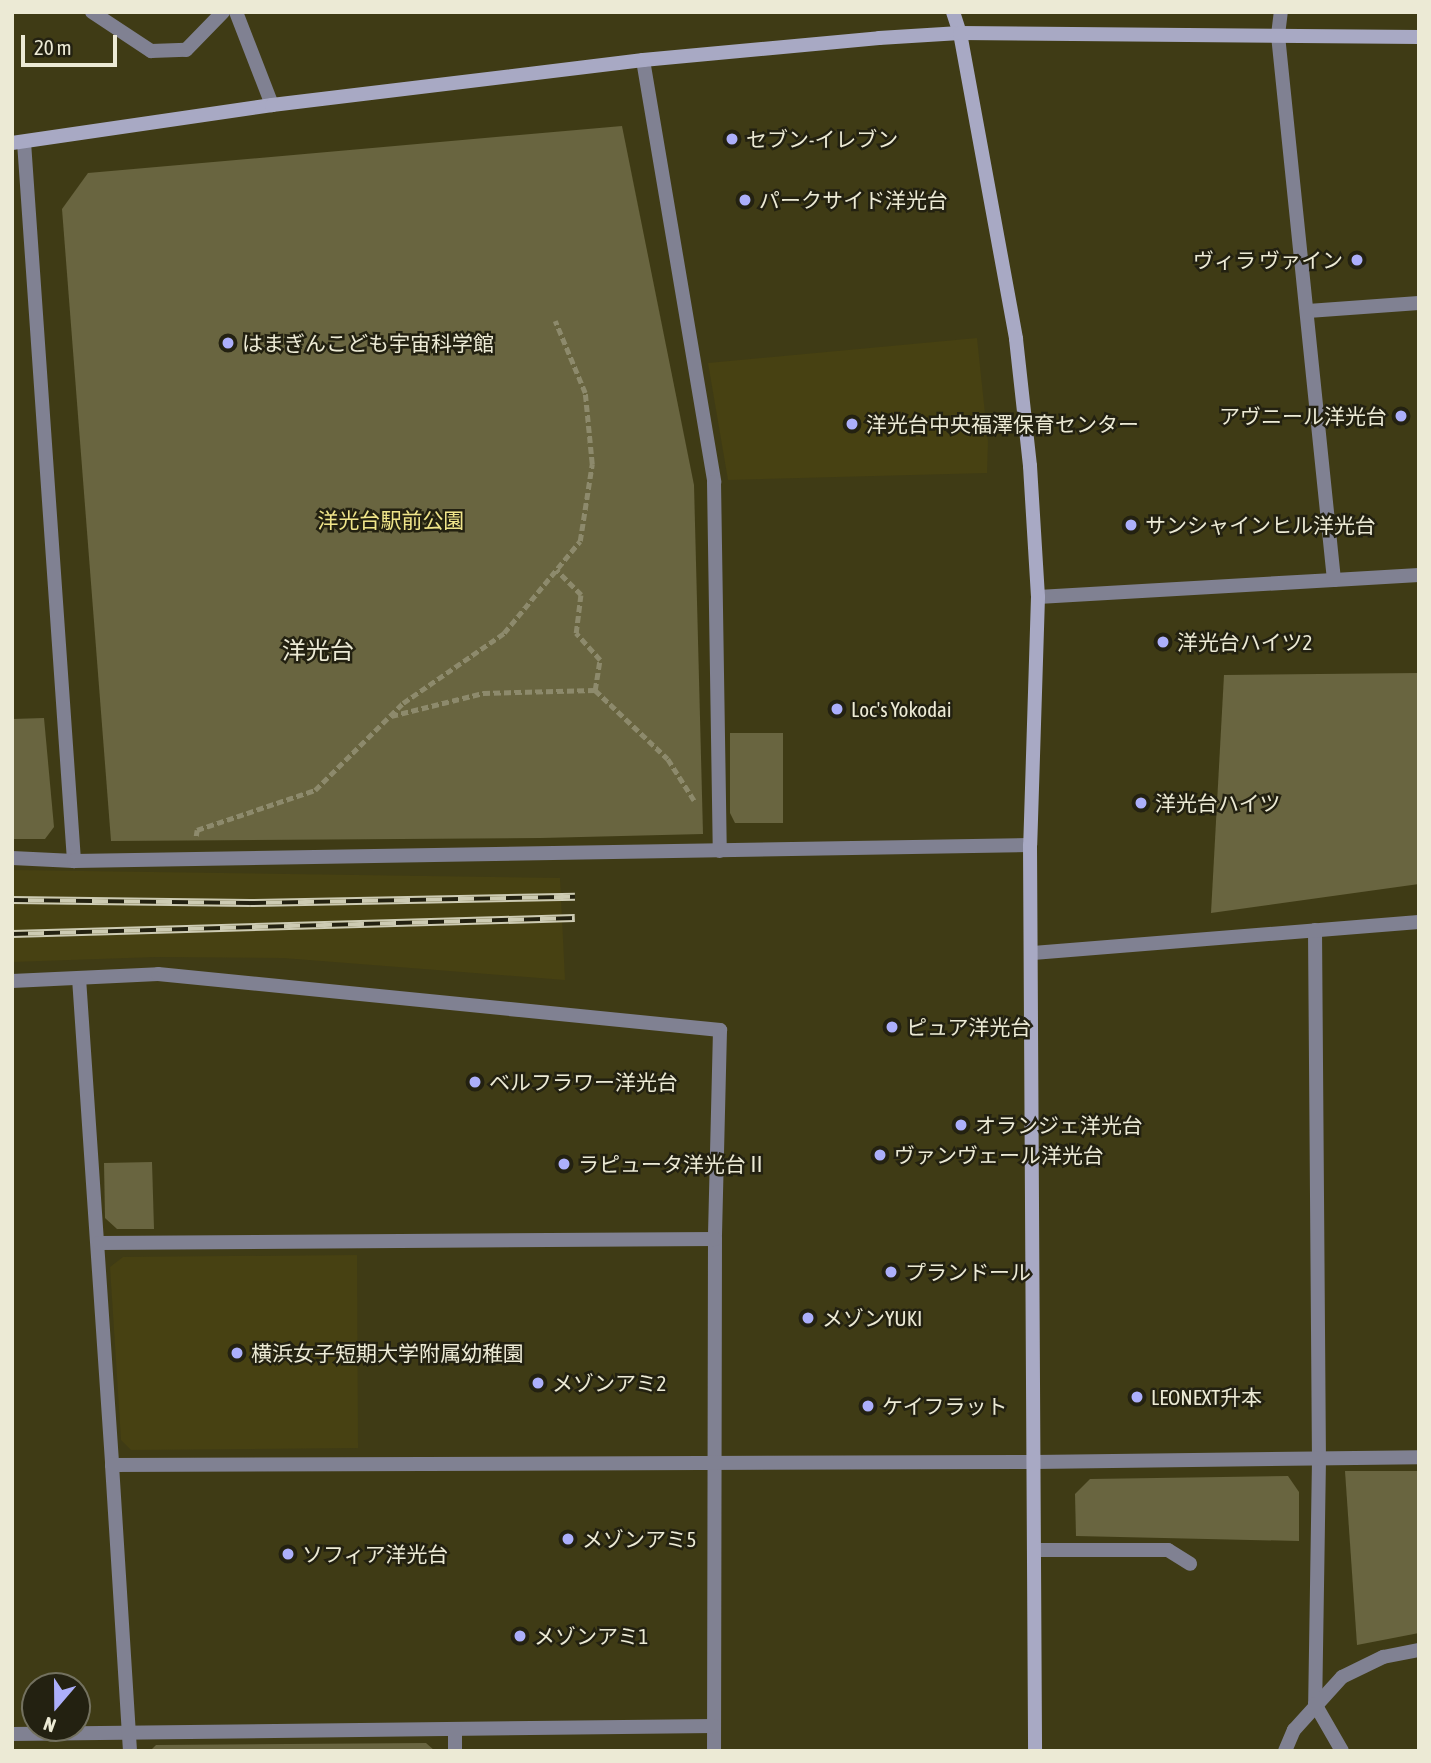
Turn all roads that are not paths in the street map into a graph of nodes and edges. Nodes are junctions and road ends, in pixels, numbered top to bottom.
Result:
1 (92, 12) edge
2 (223, 12) edge
3 (236, 12) edge
4 (953, 12) edge
5 (1281, 12) edge
6 (960, 33) junction
7 (1278, 35) junction
8 (1419, 37) edge
9 (643, 60) junction
10 (272, 106) junction
11 (18, 142) edge
12 (1419, 303) edge
13 (1308, 311) junction
14 (1419, 575) edge
15 (1334, 580) junction
16 (1038, 597) junction
17 (1030, 845) junction
18 (720, 851) junction
19 (12, 858) edge
20 (74, 861) junction
21 (1419, 922) edge
22 (1315, 930) junction
23 (1033, 953) junction
24 (79, 978) junction
25 (12, 981) edge
26 (715, 1239) junction
27 (99, 1242) junction
28 (1419, 1457) edge
29 (1319, 1459) junction
30 (717, 1462) junction
31 (1034, 1462) junction
32 (112, 1465) junction
33 (1035, 1550) junction
34 (1190, 1564) dead end
35 (1419, 1650) edge
36 (1315, 1704) junction
37 (714, 1726) junction
38 (455, 1729) junction
39 (12, 1734) edge
40 (129, 1734) junction
41 (130, 1751) edge
42 (455, 1751) edge
43 (714, 1751) edge
44 (1035, 1751) edge
45 (1285, 1751) edge
46 (1342, 1751) edge

1 - 2 street
3 - 10 street
4 - 6 street
5 - 7 street
6 - 7 street
6 - 9 street
6 - 16 street
7 - 8 street
7 - 13 street
9 - 10 street
9 - 18 street
10 - 11 street
11 - 20 street
12 - 13 street
13 - 15 street
14 - 15 street
15 - 16 street
16 - 17 street
17 - 18 street
17 - 23 street
18 - 20 street
19 - 20 street
21 - 22 street
22 - 23 street
22 - 29 street
23 - 31 street
24 - 25 street
24 - 26 street
24 - 27 street
26 - 27 street
26 - 30 street
27 - 32 street
28 - 29 street
29 - 31 street
29 - 36 street
30 - 31 street
30 - 32 street
30 - 37 street
31 - 33 street
32 - 40 street
33 - 34 street
33 - 44 street
35 - 36 street
36 - 45 street
36 - 46 street
37 - 38 street
37 - 43 street
38 - 40 street
38 - 42 street
39 - 40 street
40 - 41 street

